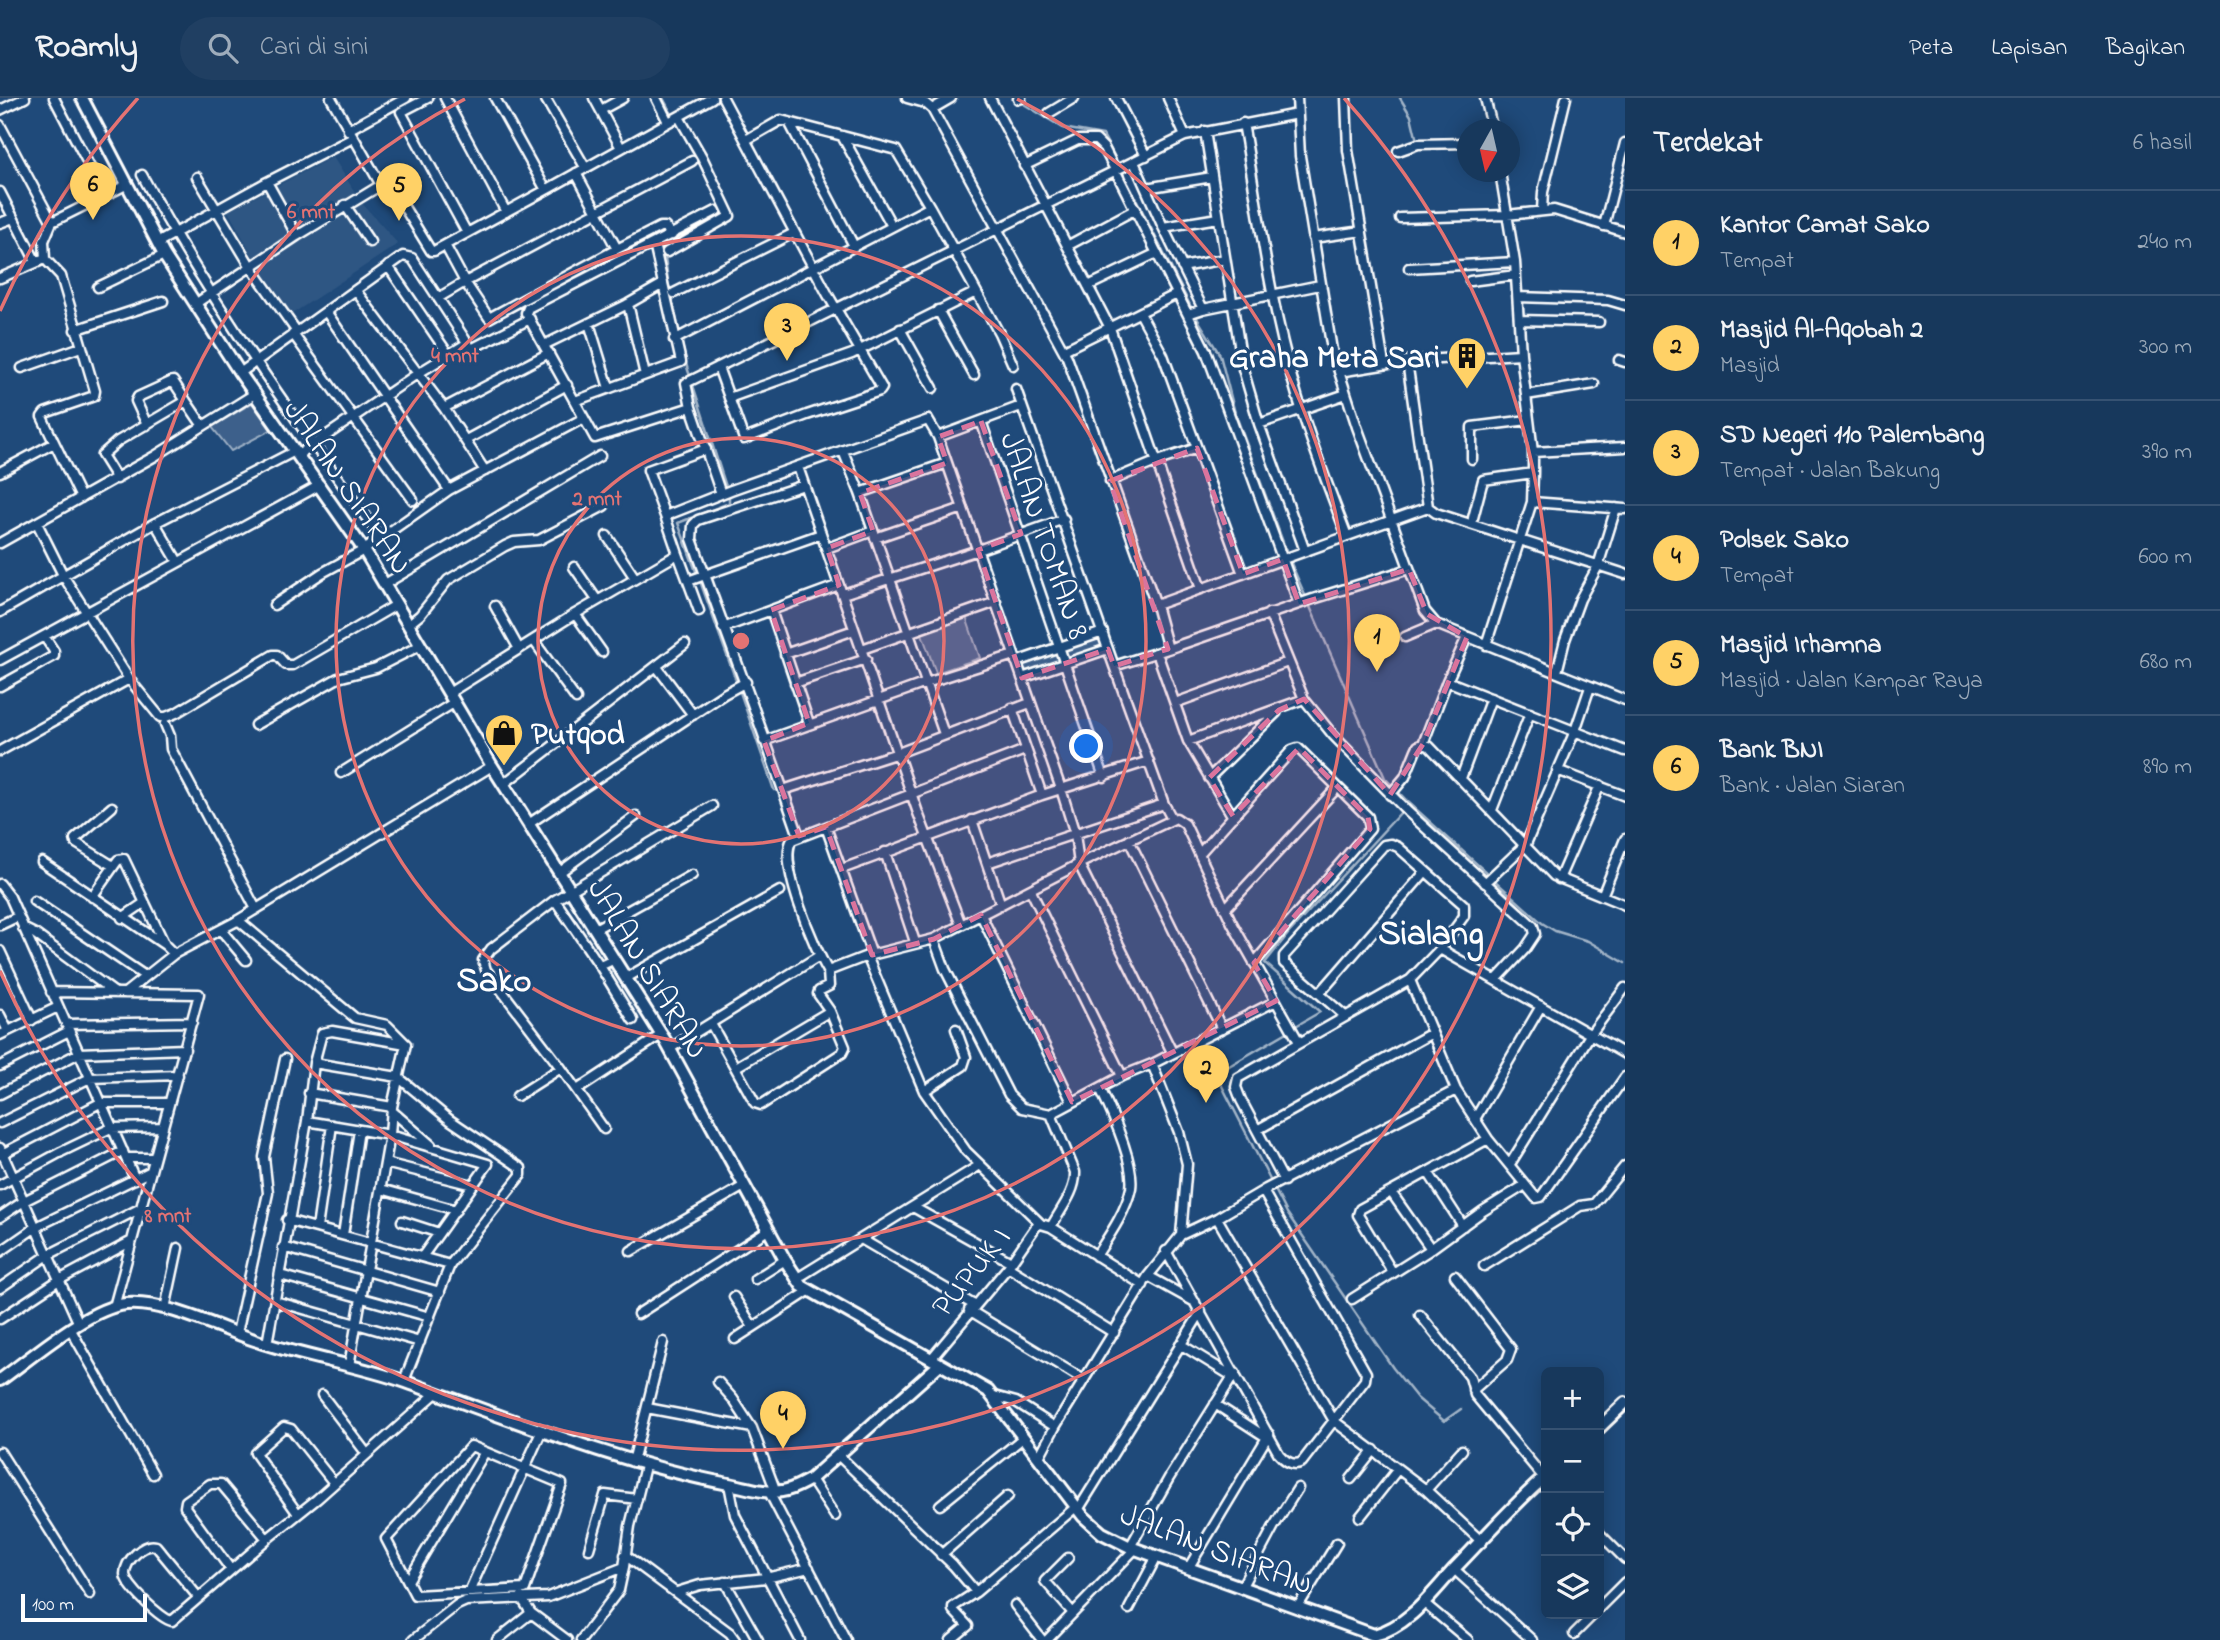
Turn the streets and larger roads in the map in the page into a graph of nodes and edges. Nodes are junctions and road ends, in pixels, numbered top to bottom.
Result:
1 (25, 98) edge
2 (54, 98) edge
3 (82, 98) edge
4 (331, 98) edge
5 (405, 98) edge
6 (445, 98) edge
7 (495, 98) edge
8 (545, 98) edge
9 (594, 98) edge
10 (623, 98) edge
11 (656, 98) edge
12 (712, 98) edge
13 (723, 98) edge
14 (907, 98) edge
15 (951, 98) edge
16 (990, 98) edge
17 (1074, 98) edge
18 (1116, 98) edge
19 (1168, 98) edge
20 (1297, 98) edge
21 (1346, 98) edge
22 (1485, 98) edge
23 (1566, 98) edge
24 (423, 99) edge
25 (396, 103) junction
26 (932, 109) junction
27 (0, 110) edge
28 (601, 110) junction
29 (401, 113) junction
30 (1049, 113) dead end
31 (1297, 114) junction
32 (1490, 119) edge
33 (673, 120) junction
34 (789, 122) junction
35 (1243, 123) junction
36 (0, 125) edge
37 (1205, 131) junction
38 (351, 134) junction
39 (842, 136) junction
40 (1185, 136) junction
41 (746, 139) junction
42 (1457, 143) edge
43 (1625, 144) edge
44 (621, 148) junction
45 (1398, 151) dead end
46 (1146, 156) junction
47 (692, 161) dead end
48 (1131, 163) junction
49 (1024, 166) junction
50 (585, 167) junction
51 (1117, 169) junction
52 (576, 173) junction
53 (142, 175) dead end
54 (197, 177) dead end
55 (1212, 177) junction
56 (267, 182) junction
57 (1502, 182) edge
58 (126, 185) junction
59 (381, 185) junction
60 (1146, 188) junction
61 (546, 190) junction
62 (0, 192) edge
63 (105, 196) junction
64 (345, 205) junction
65 (930, 206) junction
66 (1044, 206) junction
67 (1136, 209) junction
68 (217, 210) junction
69 (1542, 210) junction
70 (716, 211) dead end
71 (506, 212) junction
72 (598, 212) junction
73 (1507, 215) junction
74 (13, 218) junction
75 (1218, 218) junction
76 (1400, 218) dead end
77 (52, 222) junction
78 (0, 223) edge
79 (892, 226) junction
80 (1604, 226) junction
81 (1163, 227) junction
82 (999, 229) junction
83 (1362, 231) junction
84 (1625, 232) edge
85 (467, 233) junction
86 (794, 233) junction
87 (174, 234) junction
88 (672, 235) junction
89 (297, 236) junction
90 (1313, 238) junction
91 (370, 242) dead end
92 (157, 243) junction
93 (654, 244) junction
94 (445, 245) junction
95 (854, 246) junction
96 (1067, 246) junction
97 (617, 248) junction
98 (667, 252) dead end
99 (954, 252) junction
100 (1157, 253) junction
101 (164, 255) junction
102 (1225, 259) junction
103 (40, 260) junction
104 (1515, 262) junction
105 (388, 266) junction
106 (251, 267) junction
107 (1182, 268) junction
108 (1409, 268) dead end
109 (813, 269) junction
110 (1516, 275) junction
111 (0, 278) edge
112 (1470, 281) dead end
113 (466, 282) junction
114 (663, 284) junction
115 (1320, 285) junction
116 (1088, 286) junction
117 (98, 287) dead end
118 (356, 291) junction
119 (976, 292) junction
120 (674, 293) dead end
121 (210, 294) junction
122 (1177, 294) junction
123 (1272, 295) junction
124 (1518, 297) junction
125 (438, 298) junction
126 (163, 301) dead end
127 (1231, 303) junction
128 (195, 304) junction
129 (628, 304) junction
130 (1625, 305) edge
131 (836, 308) junction
132 (938, 310) junction
133 (1195, 311) junction
134 (327, 313) junction
135 (1140, 313) junction
136 (489, 318) junction
137 (530, 319) junction
138 (1520, 320) junction
139 (1599, 322) dead end
140 (589, 323) junction
141 (1110, 328) junction
142 (900, 329) junction
143 (75, 330) junction
144 (295, 333) junction
145 (501, 333) junction
146 (675, 340) junction
147 (466, 344) junction
148 (81, 347) junction
149 (547, 349) junction
150 (860, 350) junction
151 (1064, 350) junction
152 (448, 354) junction
153 (1521, 354) junction
154 (257, 361) junction
155 (1407, 361) junction
156 (1384, 364) junction
157 (1013, 365) dead end
158 (718, 367) junction
159 (22, 368) dead end
160 (1339, 372) junction
161 (240, 373) junction
162 (417, 374) junction
163 (974, 374) dead end
164 (645, 375) junction
165 (1594, 384) dead end
166 (567, 385) junction
167 (609, 388) junction
168 (933, 388) dead end
169 (1016, 389) dead end
170 (256, 393) junction
171 (1346, 394) junction
172 (1526, 395) junction
173 (385, 396) junction
174 (729, 398) junction
175 (186, 401) junction
176 (575, 401) junction
177 (1021, 406) junction
178 (691, 407) junction
179 (444, 408) junction
180 (1301, 410) junction
181 (352, 418) junction
182 (584, 418) junction
183 (1528, 419) junction
184 (981, 421) junction
185 (1259, 424) junction
186 (147, 425) junction
187 (203, 426) junction
188 (938, 438) junction
189 (466, 440) junction
190 (54, 443) junction
191 (313, 444) junction
192 (1625, 447) edge
193 (1197, 448) junction
194 (706, 449) junction
195 (843, 451) junction
196 (1533, 452) junction
197 (297, 453) junction
198 (600, 456) dead end
199 (1472, 459) dead end
200 (1158, 461) junction
201 (947, 463) junction
202 (798, 467) junction
203 (485, 471) junction
204 (0, 472) edge
205 (1533, 473) junction
206 (117, 478) junction
207 (1110, 481) junction
208 (320, 485) junction
209 (804, 485) junction
210 (449, 490) junction
211 (725, 492) junction
212 (860, 493) junction
213 (81, 498) junction
214 (413, 500) dead end
215 (1532, 502) junction
216 (604, 506) dead end
217 (1428, 507) junction
218 (963, 508) junction
219 (1620, 508) edge
220 (664, 516) junction
221 (1474, 518) dead end
222 (1064, 519) junction
223 (1392, 520) junction
224 (37, 523) junction
225 (155, 523) junction
226 (821, 534) junction
227 (1021, 534) junction
228 (874, 535) junction
229 (607, 536) dead end
230 (1347, 536) junction
231 (381, 538) junction
232 (1520, 540) junction
233 (0, 544) edge
234 (827, 548) junction
235 (364, 550) junction
236 (978, 550) junction
237 (1305, 551) junction
238 (678, 554) junction
239 (1287, 557) junction
240 (178, 562) junction
241 (1598, 566) junction
242 (574, 567) dead end
243 (1409, 569) junction
244 (1243, 574) junction
245 (1625, 574) edge
246 (64, 577) junction
247 (635, 578) junction
248 (696, 578) junction
249 (890, 579) junction
250 (385, 584) junction
251 (839, 585) junction
252 (1201, 589) junction
253 (843, 594) junction
254 (597, 600) junction
255 (996, 602) junction
256 (1300, 603) junction
257 (396, 605) junction
258 (1156, 605) junction
259 (274, 606) dead end
260 (495, 606) dead end
261 (771, 610) junction
262 (699, 611) dead end
263 (0, 612) edge
264 (88, 612) junction
265 (1269, 613) junction
266 (575, 614) junction
267 (409, 624) junction
268 (1436, 624) junction
269 (723, 628) junction
270 (854, 630) junction
271 (909, 632) junction
272 (1103, 632) junction
273 (44, 636) junction
274 (1405, 637) dead end
275 (1467, 637) junction
276 (534, 641) junction
277 (685, 644) dead end
278 (421, 645) junction
279 (1486, 645) junction
280 (1059, 646) junction
281 (519, 649) junction
282 (862, 649) junction
283 (1108, 649) junction
284 (1168, 649) junction
285 (603, 652) dead end
286 (1157, 653) junction
287 (785, 654) junction
288 (1015, 658) junction
289 (866, 659) junction
290 (0, 660) edge
291 (1287, 662) junction
292 (1065, 664) junction
293 (1114, 666) junction
294 (657, 667) junction
295 (1557, 672) junction
296 (1022, 678) junction
297 (129, 679) junction
298 (1447, 681) junction
299 (794, 683) junction
300 (926, 683) junction
301 (739, 685) junction
302 (0, 686) edge
303 (1590, 687) junction
304 (452, 698) junction
305 (1491, 698) junction
306 (576, 699) dead end
307 (1304, 699) junction
308 (880, 701) junction
309 (1625, 701) edge
310 (1030, 703) junction
311 (1175, 703) junction
312 (1012, 708) junction
313 (1279, 710) junction
314 (1530, 713) junction
315 (693, 715) junction
316 (809, 723) junction
317 (165, 724) dead end
318 (255, 725) dead end
319 (1575, 731) junction
320 (944, 734) junction
321 (764, 741) junction
322 (1188, 741) junction
323 (1423, 744) junction
324 (1025, 750) junction
325 (0, 751) edge
326 (1625, 751) edge
327 (898, 753) junction
328 (1149, 761) junction
329 (492, 766) junction
330 (1557, 770) junction
331 (341, 772) dead end
332 (1104, 777) junction
333 (1209, 778) junction
334 (1461, 778) junction
335 (505, 783) junction
336 (1600, 785) junction
337 (1337, 788) junction
338 (1061, 789) junction
339 (783, 790) junction
340 (1393, 791) junction
341 (911, 794) junction
342 (1042, 795) junction
343 (1625, 796) edge
344 (1164, 804) junction
345 (112, 807) dead end
346 (712, 807) dead end
347 (1492, 810) junction
348 (636, 816) dead end
349 (1233, 817) junction
350 (1172, 819) junction
351 (972, 820) junction
352 (530, 823) junction
353 (826, 827) junction
354 (1075, 834) junction
355 (799, 836) junction
356 (928, 836) junction
357 (1625, 839) edge
358 (1129, 840) junction
359 (1526, 844) junction
360 (885, 852) junction
361 (1200, 853) junction
362 (42, 862) dead end
363 (986, 863) junction
364 (1079, 864) junction
365 (113, 866) junction
366 (842, 869) junction
367 (560, 872) junction
368 (1425, 872) junction
369 (692, 875) dead end
370 (1489, 878) junction
371 (1559, 879) junction
372 (0, 884) edge
373 (571, 890) junction
374 (780, 891) dead end
375 (1031, 891) junction
376 (92, 897) junction
377 (1602, 897) junction
378 (555, 900) junction
379 (34, 901) dead end
380 (144, 903) junction
381 (1001, 905) junction
382 (1625, 905) edge
383 (256, 909) junction
384 (1225, 909) junction
385 (981, 915) junction
386 (17, 917) junction
387 (122, 918) junction
388 (238, 920) junction
389 (0, 925) edge
390 (961, 925) junction
391 (23, 928) junction
392 (595, 929) junction
393 (220, 930) junction
394 (934, 939) junction
395 (915, 942) junction
396 (165, 946) junction
397 (1440, 949) junction
398 (0, 951) edge
399 (174, 954) junction
400 (870, 955) junction
401 (819, 956) junction
402 (615, 959) junction
403 (246, 960) dead end
404 (1254, 963) junction
405 (600, 966) junction
406 (828, 971) junction
407 (145, 976) junction
408 (626, 978) junction
409 (1410, 979) junction
410 (1496, 980) junction
411 (1625, 988) edge
412 (51, 992) junction
413 (115, 993) junction
414 (125, 993) junction
415 (1320, 993) junction
416 (640, 1000) junction
417 (1276, 1001) junction
418 (1541, 1006) junction
419 (58, 1007) junction
420 (626, 1009) junction
421 (830, 1011) junction
422 (0, 1015) edge
423 (1345, 1016) junction
424 (32, 1020) junction
425 (633, 1020) dead end
426 (192, 1022) junction
427 (711, 1024) junction
428 (67, 1028) junction
429 (956, 1029) dead end
430 (1222, 1029) junction
431 (4, 1033) edge
432 (1432, 1033) junction
433 (661, 1035) junction
434 (1590, 1035) junction
435 (1297, 1039) junction
436 (406, 1044) junction
437 (185, 1049) junction
438 (669, 1049) junction
439 (1172, 1052) junction
440 (79, 1053) junction
441 (1625, 1054) edge
442 (285, 1059) dead end
443 (314, 1063) junction
444 (1152, 1064) junction
445 (0, 1066) edge
446 (561, 1068) junction
447 (736, 1068) junction
448 (178, 1075) junction
449 (1122, 1076) junction
450 (398, 1077) junction
451 (1625, 1077) edge
452 (90, 1078) junction
453 (1100, 1088) junction
454 (577, 1090) junction
455 (1456, 1090) junction
456 (924, 1091) junction
457 (309, 1093) junction
458 (0, 1094) edge
459 (517, 1096) dead end
460 (1072, 1102) junction
461 (100, 1103) junction
462 (169, 1103) junction
463 (392, 1109) junction
464 (1051, 1114) junction
465 (1475, 1119) junction
466 (307, 1121) junction
467 (0, 1123) edge
468 (332, 1125) junction
469 (162, 1127) junction
470 (111, 1128) junction
471 (604, 1129) dead end
472 (359, 1130) junction
473 (1257, 1130) junction
474 (390, 1135) junction
475 (1488, 1139) junction
476 (433, 1147) junction
477 (498, 1151) junction
478 (1, 1152) edge
479 (124, 1155) junction
480 (154, 1158) junction
481 (385, 1163) junction
482 (488, 1164) junction
483 (1510, 1164) junction
484 (980, 1165) junction
485 (1625, 1166) edge
486 (149, 1172) junction
487 (1428, 1172) junction
488 (13, 1177) junction
489 (135, 1179) junction
490 (1282, 1182) junction
491 (0, 1185) edge
492 (473, 1185) junction
493 (1525, 1185) junction
494 (744, 1186) junction
495 (381, 1189) junction
496 (1264, 1190) junction
497 (1391, 1192) junction
498 (24, 1201) junction
499 (913, 1207) junction
500 (139, 1209) junction
501 (457, 1210) junction
502 (0, 1217) edge
503 (1217, 1218) junction
504 (287, 1220) junction
505 (402, 1221) dead end
506 (1041, 1224) junction
507 (1463, 1226) junction
508 (36, 1227) junction
509 (1051, 1227) junction
510 (317, 1228) junction
511 (768, 1230) junction
512 (439, 1233) junction
513 (343, 1235) junction
514 (1181, 1235) junction
515 (862, 1239) junction
516 (130, 1242) junction
517 (371, 1242) junction
518 (284, 1247) junction
519 (178, 1248) dead end
520 (1431, 1249) junction
521 (631, 1251) dead end
522 (1166, 1251) junction
523 (0, 1252) edge
524 (48, 1255) junction
525 (1096, 1256) junction
526 (422, 1257) junction
527 (785, 1260) junction
528 (1009, 1264) junction
529 (450, 1265) junction
530 (1484, 1265) dead end
531 (366, 1272) junction
532 (1393, 1273) junction
533 (279, 1275) junction
534 (1148, 1276) junction
535 (1455, 1276) dead end
536 (755, 1279) dead end
537 (796, 1279) junction
538 (59, 1280) junction
539 (1143, 1285) junction
540 (0, 1288) edge
541 (809, 1291) junction
542 (440, 1292) junction
543 (361, 1297) junction
544 (734, 1297) dead end
545 (1352, 1299) dead end
546 (275, 1301) junction
547 (1195, 1302) junction
548 (114, 1307) junction
549 (972, 1308) junction
550 (165, 1309) junction
551 (1200, 1312) junction
552 (638, 1314) dead end
553 (1420, 1315) dead end
554 (430, 1317) junction
555 (0, 1319) edge
556 (356, 1324) junction
557 (75, 1327) junction
558 (753, 1327) junction
559 (237, 1333) junction
560 (1114, 1333) junction
561 (735, 1339) dead end
562 (420, 1342) junction
563 (663, 1342) dead end
564 (267, 1344) junction
565 (1180, 1344) junction
566 (935, 1362) junction
567 (349, 1366) junction
568 (1233, 1375) junction
569 (0, 1380) edge
570 (1084, 1380) junction
571 (404, 1381) junction
572 (718, 1382) dead end
573 (1473, 1390) junction
574 (435, 1394) junction
575 (322, 1395) dead end
576 (994, 1396) junction
577 (1625, 1403) edge
578 (1216, 1404) junction
579 (647, 1408) junction
580 (1334, 1421) junction
581 (1604, 1423) edge
582 (1055, 1427) junction
583 (752, 1428) junction
584 (542, 1430) junction
585 (1267, 1435) junction
586 (1024, 1437) junction
587 (1374, 1450) junction
588 (1462, 1450) dead end
589 (0, 1452) edge
590 (485, 1452) junction
591 (367, 1454) junction
592 (838, 1455) junction
593 (1039, 1457) junction
594 (633, 1462) junction
595 (645, 1466) junction
596 (1398, 1469) junction
597 (524, 1470) junction
598 (1541, 1472) edge
599 (153, 1474) dead end
600 (811, 1479) junction
601 (1351, 1479) dead end
602 (1541, 1481) edge
603 (334, 1483) junction
604 (729, 1484) junction
605 (1298, 1488) dead end
606 (1426, 1490) junction
607 (773, 1492) junction
608 (1008, 1496) dead end
609 (637, 1499) junction
610 (940, 1505) dead end
611 (1077, 1509) junction
612 (298, 1514) junction
613 (835, 1516) dead end
614 (1360, 1517) dead end
615 (1604, 1538) edge
616 (267, 1539) junction
617 (1482, 1542) junction
618 (1337, 1543) dead end
619 (1133, 1548) junction
620 (589, 1549) dead end
621 (625, 1555) junction
622 (941, 1555) junction
623 (1157, 1556) junction
624 (1068, 1558) dead end
625 (1625, 1559) edge
626 (624, 1567) junction
627 (1189, 1567) junction
628 (809, 1568) junction
629 (1454, 1569) junction
630 (231, 1570) junction
631 (766, 1578) junction
632 (408, 1581) junction
633 (725, 1581) junction
634 (1625, 1582) edge
635 (1241, 1586) junction
636 (468, 1592) junction
637 (677, 1592) junction
638 (976, 1592) junction
639 (90, 1594) dead end
640 (521, 1597) junction
641 (200, 1598) junction
642 (1424, 1603) junction
643 (1604, 1603) edge
644 (1015, 1605) dead end
645 (1297, 1608) junction
646 (1129, 1609) dead end
647 (531, 1612) junction
648 (1073, 1613) junction
649 (1589, 1619) edge
650 (1574, 1634) dead end
651 (1370, 1637) edge
652 (844, 1639) edge
653 (413, 1640) edge
654 (497, 1640) edge
655 (567, 1640) edge
656 (581, 1640) edge
657 (735, 1640) edge
658 (758, 1640) edge
659 (800, 1640) edge
660 (951, 1640) edge
661 (1045, 1640) edge
662 (1468, 1640) edge
663 (1532, 1640) edge

1 - 27 street
2 - 63 street
3 - 58 street, JALAN SIARAN
4 - 38 street
5 - 25 street
6 - 71 street
7 - 61 street
8 - 50 street
9 - 28 street
10 - 28 street
11 - 33 street
12 - 33 street
13 - 41 street
14 - 26 street
15 - 26 street
16 - 49 street
17 - 30 street
18 - 46 street
19 - 40 street
20 - 31 street
21 - 83 street
22 - 32 street
23 - 69 street
24 - 29 street
25 - 29 street
25 - 38 street
26 - 82 street
28 - 44 street
29 - 85 street
31 - 35 street
31 - 90 street
33 - 44 street
33 - 98 street
34 - 39 street
34 - 41 street
34 - 95 street
35 - 37 street
35 - 123 street
36 - 77 street
37 - 40 street
37 - 55 street
38 - 56 street
38 - 59 street
39 - 65 street
39 - 79 street
40 - 46 street
41 - 86 street
42 - 45 street
43 - 80 street
44 - 50 street
46 - 48 street
47 - 72 street
48 - 51 street
48 - 60 street
49 - 51 street
49 - 66 street
50 - 52 street
51 - 66 street
51 - 67 street
52 - 61 street
52 - 72 street
53 - 87 street
54 - 68 street
55 - 60 street
55 - 75 street
56 - 68 street
56 - 89 street
57 - 73 street
58 - 63 street
58 - 92 street, JALAN SIARAN
59 - 64 street
59 - 94 street
60 - 81 street
61 - 71 street
62 - 74 street
63 - 77 street
64 - 89 street
64 - 91 street
65 - 79 street
65 - 99 street
66 - 82 street
66 - 96 street
67 - 96 street
67 - 100 street
68 - 87 street
68 - 106 street
69 - 73 street
69 - 80 street
70 - 88 street
71 - 85 street
72 - 97 street
72 - 113 street
73 - 76 street
73 - 104 street
74 - 78 street
74 - 103 street
75 - 81 street
75 - 102 street
77 - 103 street
79 - 95 street
80 - 84 street
81 - 107 street
82 - 99 street
82 - 151 street
83 - 90 street
83 - 156 street
85 - 94 street
86 - 109 street
86 - 120 street
87 - 92 street
87 - 121 street
88 - 93 street
88 - 97 street
89 - 106 street
90 - 115 street
92 - 101 street, JALAN SIARAN
93 - 114 street
93 - 137 street
94 - 113 street
95 - 109 street
96 - 116 street
97 - 136 street
99 - 119 street
99 - 131 street
100 - 116 street
100 - 122 street
101 - 117 street
101 - 128 street, JALAN SIARAN
102 - 107 street
102 - 127 street
103 - 111 street
103 - 143 street
104 - 108 street
104 - 110 street
105 - 118 street
105 - 125 street
105 - 152 street
106 - 121 street
106 - 144 street
107 - 133 street
109 - 131 street
109 - 146 street
110 - 112 street
110 - 124 street
113 - 125 street
113 - 136 street
114 - 129 street
114 - 146 street
115 - 123 street
115 - 160 street
116 - 141 street
118 - 134 street
118 - 162 street
119 - 132 street
119 - 157 street
121 - 128 street
121 - 154 street
122 - 133 street
122 - 135 street
123 - 127 street
123 - 180 street
124 - 130 street
124 - 138 street
125 - 147 street
126 - 143 street
127 - 133 street
127 - 185 street
128 - 161 street, JALAN SIARAN
129 - 140 street
129 - 164 street
131 - 150 street
131 - 158 street
132 - 142 street
132 - 163 street
133 - 239 street
134 - 144 street
134 - 173 street
135 - 141 street
135 - 193 street
136 - 145 street
137 - 145 street
137 - 149 street
138 - 139 street
138 - 153 street
140 - 149 street
140 - 167 street
141 - 151 street
141 - 200 street
142 - 150 street
142 - 168 street
143 - 148 street
144 - 154 street
144 - 181 street
145 - 147 street
146 - 164 street
147 - 152 street
148 - 159 street
148 - 190 street
149 - 166 street
149 - 179 street
150 - 174 street
150 - 174 street
151 - 207 street
152 - 162 street
153 - 155 street
153 - 172 street
154 - 161 street
154 - 191 street
155 - 156 street
155 - 217 street
156 - 160 street
158 - 174 street
158 - 178 street
160 - 171 street
161 - 170 street, JALAN SIARAN
162 - 173 street
162 - 179 street
164 - 167 street
165 - 172 street
166 - 176 street
166 - 189 street
167 - 176 street
169 - 177 street
170 - 187 street
170 - 197 street, JALAN SIARAN
171 - 180 street
171 - 223 street
172 - 183 street
173 - 181 street
173 - 210 street
175 - 186 street
175 - 186 street
175 - 187 street
176 - 182 street
177 - 184 street
177 - 222 street
178 - 182 street
178 - 194 street
179 - 189 street
180 - 185 street
180 - 230 street
181 - 191 street
181 - 214 street
182 - 203 street
183 - 196 street
183 - 199 street
184 - 188 street
184 - 227 street, JALAN TOMAN 8
185 - 237 street
186 - 206 street
187 - 206 street
188 - 195 street
188 - 201 street
189 - 203 street
190 - 204 street
190 - 213 street
191 - 197 street
191 - 231 street
192 - 196 street
193 - 200 street
193 - 244 street
194 - 211 street
194 - 220 street
195 - 202 street
195 - 212 street
196 - 205 street
197 - 208 street, JALAN SIARAN
197 - 225 street
198 - 250 street
200 - 207 street
200 - 252 street
201 - 212 street
201 - 218 street
202 - 209 street
202 - 211 street
203 - 210 street
205 - 215 street
205 - 221 street
206 - 213 street
207 - 258 street
208 - 235 street, JALAN SIARAN
208 - 240 street
209 - 226 street
209 - 248 street
210 - 231 street
211 - 220 street
212 - 228 street
213 - 224 street
215 - 219 street
215 - 232 street
216 - 267 street
217 - 223 street
217 - 232 street
218 - 228 street
218 - 236 street
219 - 241 street
220 - 238 street
222 - 227 street
222 - 272 street
223 - 230 street
223 - 243 street
224 - 233 street
224 - 246 street
225 - 240 street
225 - 246 street
226 - 234 street
226 - 248 street
227 - 236 street
227 - 280 street, JALAN TOMAN 8
228 - 234 street
228 - 249 street
229 - 247 street
230 - 237 street
231 - 235 street
232 - 241 street
232 - 279 street
234 - 251 street
235 - 250 street, JALAN SIARAN
235 - 259 street
236 - 249 street
236 - 255 street
237 - 239 street
238 - 247 street
238 - 248 street
239 - 244 street
239 - 256 street
240 - 264 street
241 - 245 street
241 - 295 street
242 - 254 street
243 - 256 street
243 - 268 street
244 - 252 street
246 - 263 street
246 - 264 street
247 - 254 street
248 - 262 street
248 - 269 street
249 - 253 street
249 - 271 street
250 - 257 street, JALAN SIARAN
251 - 253 street
251 - 261 street
252 - 258 street
253 - 270 street
254 - 266 street
255 - 271 street
255 - 288 street
256 - 265 street
257 - 267 street, JALAN SIARAN
257 - 297 street
258 - 284 street
260 - 281 street
261 - 269 street
261 - 287 street
264 - 273 street
264 - 297 street
265 - 284 street
265 - 291 street
266 - 276 street
266 - 285 street
267 - 278 street, JALAN SIARAN
268 - 274 street
268 - 275 street
269 - 301 street
270 - 282 street
270 - 287 street
271 - 282 street
271 - 300 street
272 - 280 street
272 - 283 street
273 - 290 street
273 - 302 street
275 - 279 street
275 - 298 street
276 - 281 street
276 - 306 street
277 - 294 street
278 - 304 street, JALAN SIARAN
278 - 318 street
279 - 295 street
280 - 288 street
280 - 292 street, JALAN TOMAN 8
281 - 304 street
282 - 289 street
283 - 292 street
283 - 293 street
284 - 286 street
286 - 293 street
286 - 311 street
287 - 299 street
288 - 296 street
288 - 300 street
289 - 299 street
289 - 308 street
291 - 307 street
291 - 311 street
292 - 296 street
292 - 332 street, JALAN TOMAN 8
293 - 328 street
294 - 315 street
294 - 335 street
295 - 303 street
296 - 310 street
297 - 325 street
298 - 305 street
298 - 323 street
299 - 316 street
300 - 308 street
300 - 320 street
301 - 315 street
301 - 321 street
303 - 309 street
303 - 319 street
304 - 329 street, JALAN SIARAN
304 - 331 street
305 - 314 street
305 - 334 street
307 - 313 street
307 - 340 street
308 - 316 street
308 - 327 street
310 - 312 street
310 - 338 street
311 - 322 street
312 - 320 street
312 - 324 street
313 - 322 street
313 - 333 street
314 - 319 street
314 - 347 street
315 - 352 street
316 - 321 street
317 - 383 street
319 - 326 street
319 - 330 street
320 - 327 street
321 - 339 street
322 - 333 street
323 - 334 street
323 - 340 street
324 - 341 street
324 - 342 street
327 - 339 street
327 - 341 street
328 - 332 street
328 - 344 street
329 - 335 street, JALAN SIARAN
329 - 383 street
330 - 336 street
330 - 359 street
332 - 338 street
333 - 349 street
334 - 347 street
335 - 352 street, JALAN SIARAN
336 - 343 street
336 - 371 street
337 - 349 street
337 - 384 street
337 - 404 street
338 - 342 street
338 - 354 street
339 - 355 street
340 - 370 street
341 - 353 street
341 - 356 street
342 - 351 street
344 - 350 street
344 - 354 street
345 - 365 street
346 - 373 street
347 - 359 street
348 - 367 street
349 - 361 street
350 - 358 street
350 - 361 street
351 - 356 street
351 - 363 street
352 - 367 street, JALAN SIARAN
353 - 355 street
353 - 366 street
354 - 363 street
354 - 364 street
355 - 401 street
356 - 360 street
356 - 390 street
357 - 377 street
358 - 364 street
358 - 430 street
359 - 370 street
359 - 371 street
360 - 366 street
360 - 395 street
361 - 384 street
362 - 376 street
363 - 381 street
364 - 375 street
364 - 439 street
365 - 376 street
365 - 380 street
366 - 400 street
367 - 373 street, JALAN SIARAN
368 - 397 street
368 - 415 street
368 - 415 street
369 - 392 street
370 - 410 street
371 - 377 street
372 - 386 street
373 - 378 street
373 - 392 street, JALAN SIARAN
374 - 408 street
375 - 381 street
375 - 449 street
376 - 387 street
377 - 382 street
378 - 405 street
378 - 446 street
379 - 407 street
380 - 387 street
380 - 396 street
381 - 385 street
383 - 388 street
384 - 404 street
385 - 390 street
385 - 460 street
386 - 389 street
386 - 391 street
387 - 396 street
388 - 393 street
388 - 436 street
390 - 394 street
391 - 412 street
391 - 413 street
392 - 402 street, JALAN SIARAN
393 - 399 street
393 - 403 street
394 - 395 street
394 - 464 street
395 - 400 street
396 - 399 street
397 - 409 street
397 - 410 street
398 - 424 street
399 - 407 street
400 - 406 street
400 - 456 street
401 - 406 street
401 - 427 street
402 - 405 street
402 - 408 street, JALAN SIARAN
404 - 417 street
405 - 420 street
406 - 421 street
407 - 414 street
408 - 416 street, JALAN SIARAN
409 - 423 street
409 - 432 street
410 - 418 street
411 - 434 street
412 - 413 street
412 - 419 street
413 - 414 street
414 - 426 street
415 - 423 street
416 - 420 street
416 - 433 street, JALAN SIARAN
417 - 430 street
417 - 435 street
418 - 434 street
418 - 465 street
419 - 424 street
419 - 428 street
420 - 425 street
421 - 447 street
421 - 447 street
422 - 431 street
423 - 435 street
424 - 431 street
426 - 428 street
426 - 437 street
427 - 438 street
427 - 447 street
428 - 440 street
428 - 445 street
429 - 456 street
430 - 439 street
432 - 455 street
432 - 473 street
433 - 438 street, JALAN SIARAN
433 - 454 street
434 - 441 street
434 - 483 street
435 - 473 street
436 - 443 street
436 - 450 street
437 - 440 street
437 - 448 street
438 - 494 street, JALAN SIARAN
439 - 444 street
440 - 452 street
440 - 458 street
442 - 559 street
443 - 450 street
443 - 457 street
444 - 449 street
444 - 514 street
446 - 454 street
446 - 459 street
448 - 452 street
448 - 462 street
449 - 453 street
450 - 463 street
450 - 477 street
451 - 493 street
452 - 461 street
452 - 467 street
453 - 460 street
453 - 525 street
454 - 471 street
455 - 465 street
455 - 490 street
456 - 484 street
457 - 463 street
457 - 466 street
460 - 464 street
461 - 462 street
461 - 470 street
461 - 478 street
462 - 469 street
463 - 474 street
463 - 476 street
464 - 509 street
465 - 475 street
466 - 468 street
466 - 504 street
468 - 472 street
468 - 510 street
469 - 470 street
469 - 480 street
470 - 479 street
470 - 488 street
472 - 474 street
472 - 513 street
473 - 490 street
474 - 476 street
474 - 481 street
475 - 483 street
475 - 487 street
476 - 482 street
477 - 482 street
477 - 529 street
478 - 488 street
479 - 480 street
479 - 489 street
479 - 498 street
480 - 486 street
481 - 492 street
481 - 495 street
482 - 492 street
483 - 493 street
484 - 499 street
484 - 506 street
485 - 530 street
486 - 489 street
486 - 500 street
487 - 497 street
487 - 507 street
488 - 491 street
488 - 498 street
489 - 508 street
490 - 496 street
492 - 501 street
493 - 507 street
494 - 511 street, JALAN SIARAN
494 - 521 street
495 - 501 street
495 - 517 street
496 - 503 street
496 - 580 street
497 - 520 street
497 - 532 street
498 - 502 street
498 - 508 street
499 - 515 street
499 - 528 street
500 - 516 street
500 - 524 street
501 - 512 street
503 - 514 street
503 - 580 street
504 - 510 street
504 - 518 street
505 - 512 street
506 - 509 street, PUPUK I
506 - 528 street, PUPUK I
507 - 520 street
508 - 523 street
508 - 524 street
509 - 525 street, PUPUK I
510 - 513 street
511 - 527 street, JALAN SIARAN
511 - 552 street
512 - 526 street
513 - 517 street
514 - 522 street
515 - 537 street
515 - 549 street
516 - 538 street
516 - 548 street
517 - 526 street
517 - 531 street
518 - 531 street
518 - 533 street
519 - 550 street
520 - 532 street
522 - 534 street
522 - 547 street
524 - 538 street
524 - 540 street
525 - 539 street, PUPUK I
526 - 529 street
527 - 536 street
527 - 537 street, JALAN SIARAN
528 - 549 street, PUPUK I
528 - 560 street
529 - 542 street
531 - 542 street
531 - 543 street
532 - 545 street
533 - 543 street
533 - 546 street
534 - 539 street
534 - 547 street
535 - 573 street
537 - 541 street, JALAN SIARAN
538 - 555 street
538 - 557 street
539 - 560 street
541 - 558 street
541 - 566 street, JALAN SIARAN
542 - 554 street
543 - 554 street
543 - 556 street
544 - 558 street
546 - 556 street
546 - 564 street
547 - 551 street
548 - 550 street
548 - 557 street
549 - 566 street, PUPUK I
549 - 570 street
550 - 559 street
551 - 565 street
551 - 568 street
553 - 573 street
554 - 562 street
556 - 562 street
556 - 567 street
557 - 569 street
557 - 599 street
558 - 561 street
559 - 564 street
560 - 570 street
562 - 571 street
563 - 579 street
564 - 567 street
565 - 568 street
565 - 611 street
566 - 576 street, JALAN SIARAN
566 - 592 street
567 - 571 street
568 - 578 street
568 - 585 street
570 - 582 street
571 - 574 street
572 - 583 street
573 - 598 street
574 - 584 street
574 - 591 street
575 - 591 street
576 - 582 street
576 - 586 street, JALAN SIARAN
577 - 581 street
578 - 585 street
578 - 619 street
579 - 583 street
579 - 594 street
580 - 585 street
580 - 587 street
582 - 593 street
583 - 607 street
584 - 594 street
584 - 597 street
585 - 627 street
586 - 593 street, JALAN SIARAN
586 - 610 street
587 - 596 street
587 - 601 street
588 - 606 street
589 - 639 street
590 - 597 street
590 - 632 street
590 - 632 street
591 - 603 street
592 - 600 street
592 - 622 street
593 - 611 street, JALAN SIARAN
594 - 595 street
595 - 604 street
595 - 609 street
596 - 606 street
596 - 614 street
597 - 636 street
597 - 636 street
600 - 607 street
600 - 613 street
602 - 617 street
603 - 612 street
603 - 612 street
604 - 607 street
604 - 631 street
605 - 635 street
606 - 617 street
607 - 628 street
608 - 622 street
609 - 620 street
609 - 621 street
611 - 619 street, JALAN SIARAN
611 - 638 street
612 - 616 street
615 - 625 street
616 - 630 street
616 - 630 street
617 - 629 street
618 - 645 street
619 - 623 street, JALAN SIARAN
619 - 648 street
621 - 626 street
621 - 637 street
622 - 638 street
623 - 627 street, JALAN SIARAN
623 - 646 street
624 - 648 street
626 - 640 street
626 - 656 street
627 - 635 street, JALAN SIARAN
628 - 631 street
628 - 652 street
629 - 642 street
629 - 663 street
630 - 641 street
631 - 633 street
631 - 659 street
632 - 636 street
633 - 637 street
633 - 658 street
634 - 643 street
635 - 645 street, JALAN SIARAN
637 - 657 street
638 - 660 street
640 - 647 street
640 - 653 street
641 - 641 street
642 - 651 street
642 - 662 street
644 - 661 street
645 - 651 street, JALAN SIARAN
647 - 654 street
647 - 655 street
648 - 661 street
649 - 650 street

